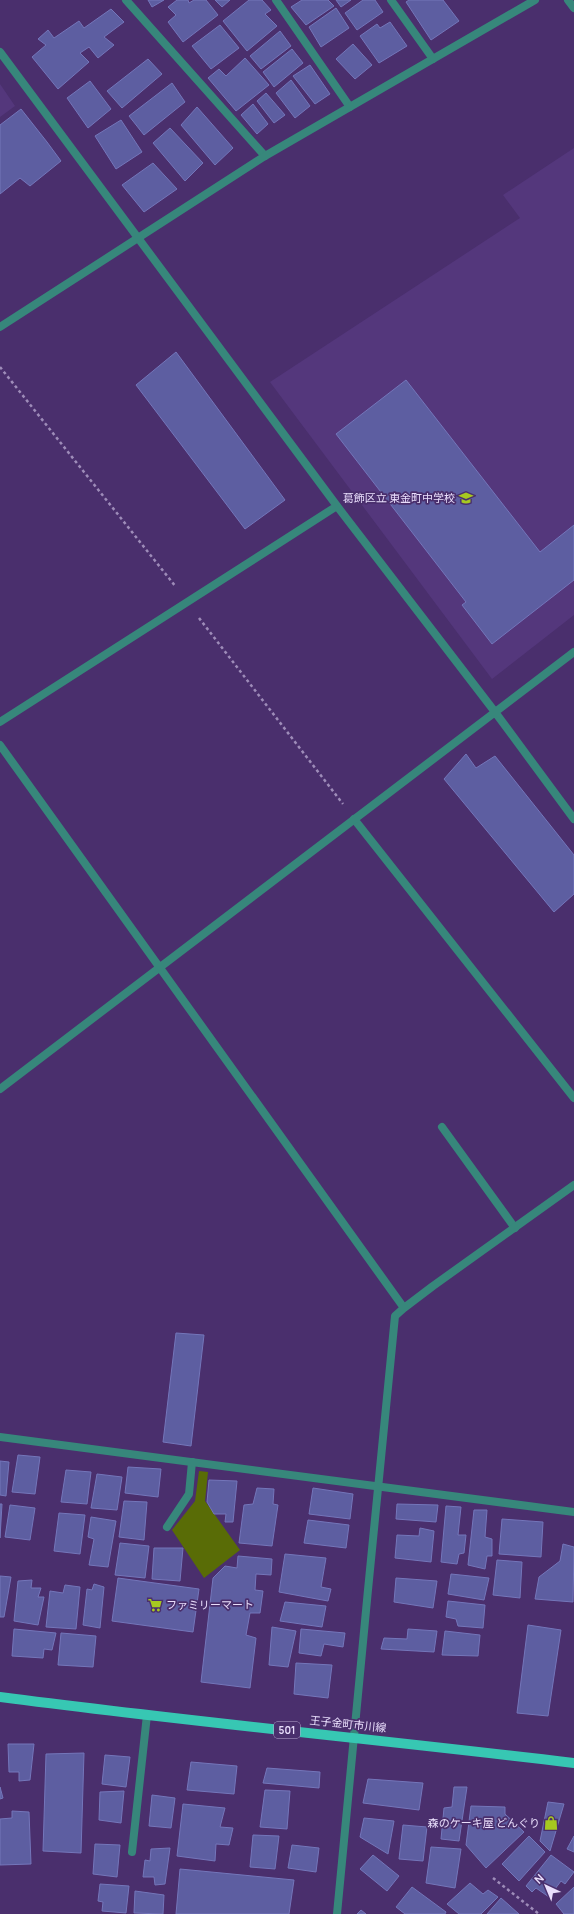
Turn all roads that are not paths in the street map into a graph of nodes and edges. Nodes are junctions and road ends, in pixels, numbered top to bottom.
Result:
1 (126, 0) edge
2 (276, 0) edge
3 (391, 0) edge
4 (535, 0) edge
5 (568, 0) edge
6 (574, 8) edge
7 (0, 52) edge
8 (433, 59) junction
9 (350, 107) junction
10 (265, 156) junction
11 (137, 237) junction
12 (0, 326) edge
13 (337, 506) junction
14 (574, 652) edge
15 (495, 712) junction
16 (0, 722) edge
17 (0, 745) edge
18 (354, 819) junction
19 (574, 819) edge
20 (160, 968) junction
21 (0, 1089) edge
22 (574, 1098) edge
23 (442, 1126) dead end
24 (574, 1185) edge
25 (515, 1228) junction
26 (404, 1308) junction
27 (0, 1437) edge
28 (192, 1462) junction
29 (377, 1486) junction
30 (574, 1512) edge
31 (167, 1527) dead end
32 (0, 1697) edge
33 (147, 1715) junction
34 (355, 1737) junction
35 (574, 1763) edge
36 (132, 1852) dead end
37 (337, 1914) edge

1 - 10 street
2 - 9 street
3 - 8 street
4 - 8 street
5 - 6 street
7 - 11 street
8 - 9 street
9 - 10 street
10 - 11 street
11 - 12 street
11 - 13 street
13 - 15 street
13 - 16 street
14 - 15 street
15 - 18 street
15 - 19 street
17 - 20 street
18 - 20 street
18 - 22 street
20 - 21 street
20 - 26 street
23 - 25 street
24 - 25 street
25 - 26 street
26 - 29 street
27 - 28 street
28 - 29 street
28 - 31 street
29 - 30 street
29 - 34 street
32 - 33 main road, 王子金町市川線 / 501
33 - 34 main road, 王子金町市川線 / 501
33 - 36 street
34 - 35 main road, 王子金町市川線 / 501
34 - 37 street

